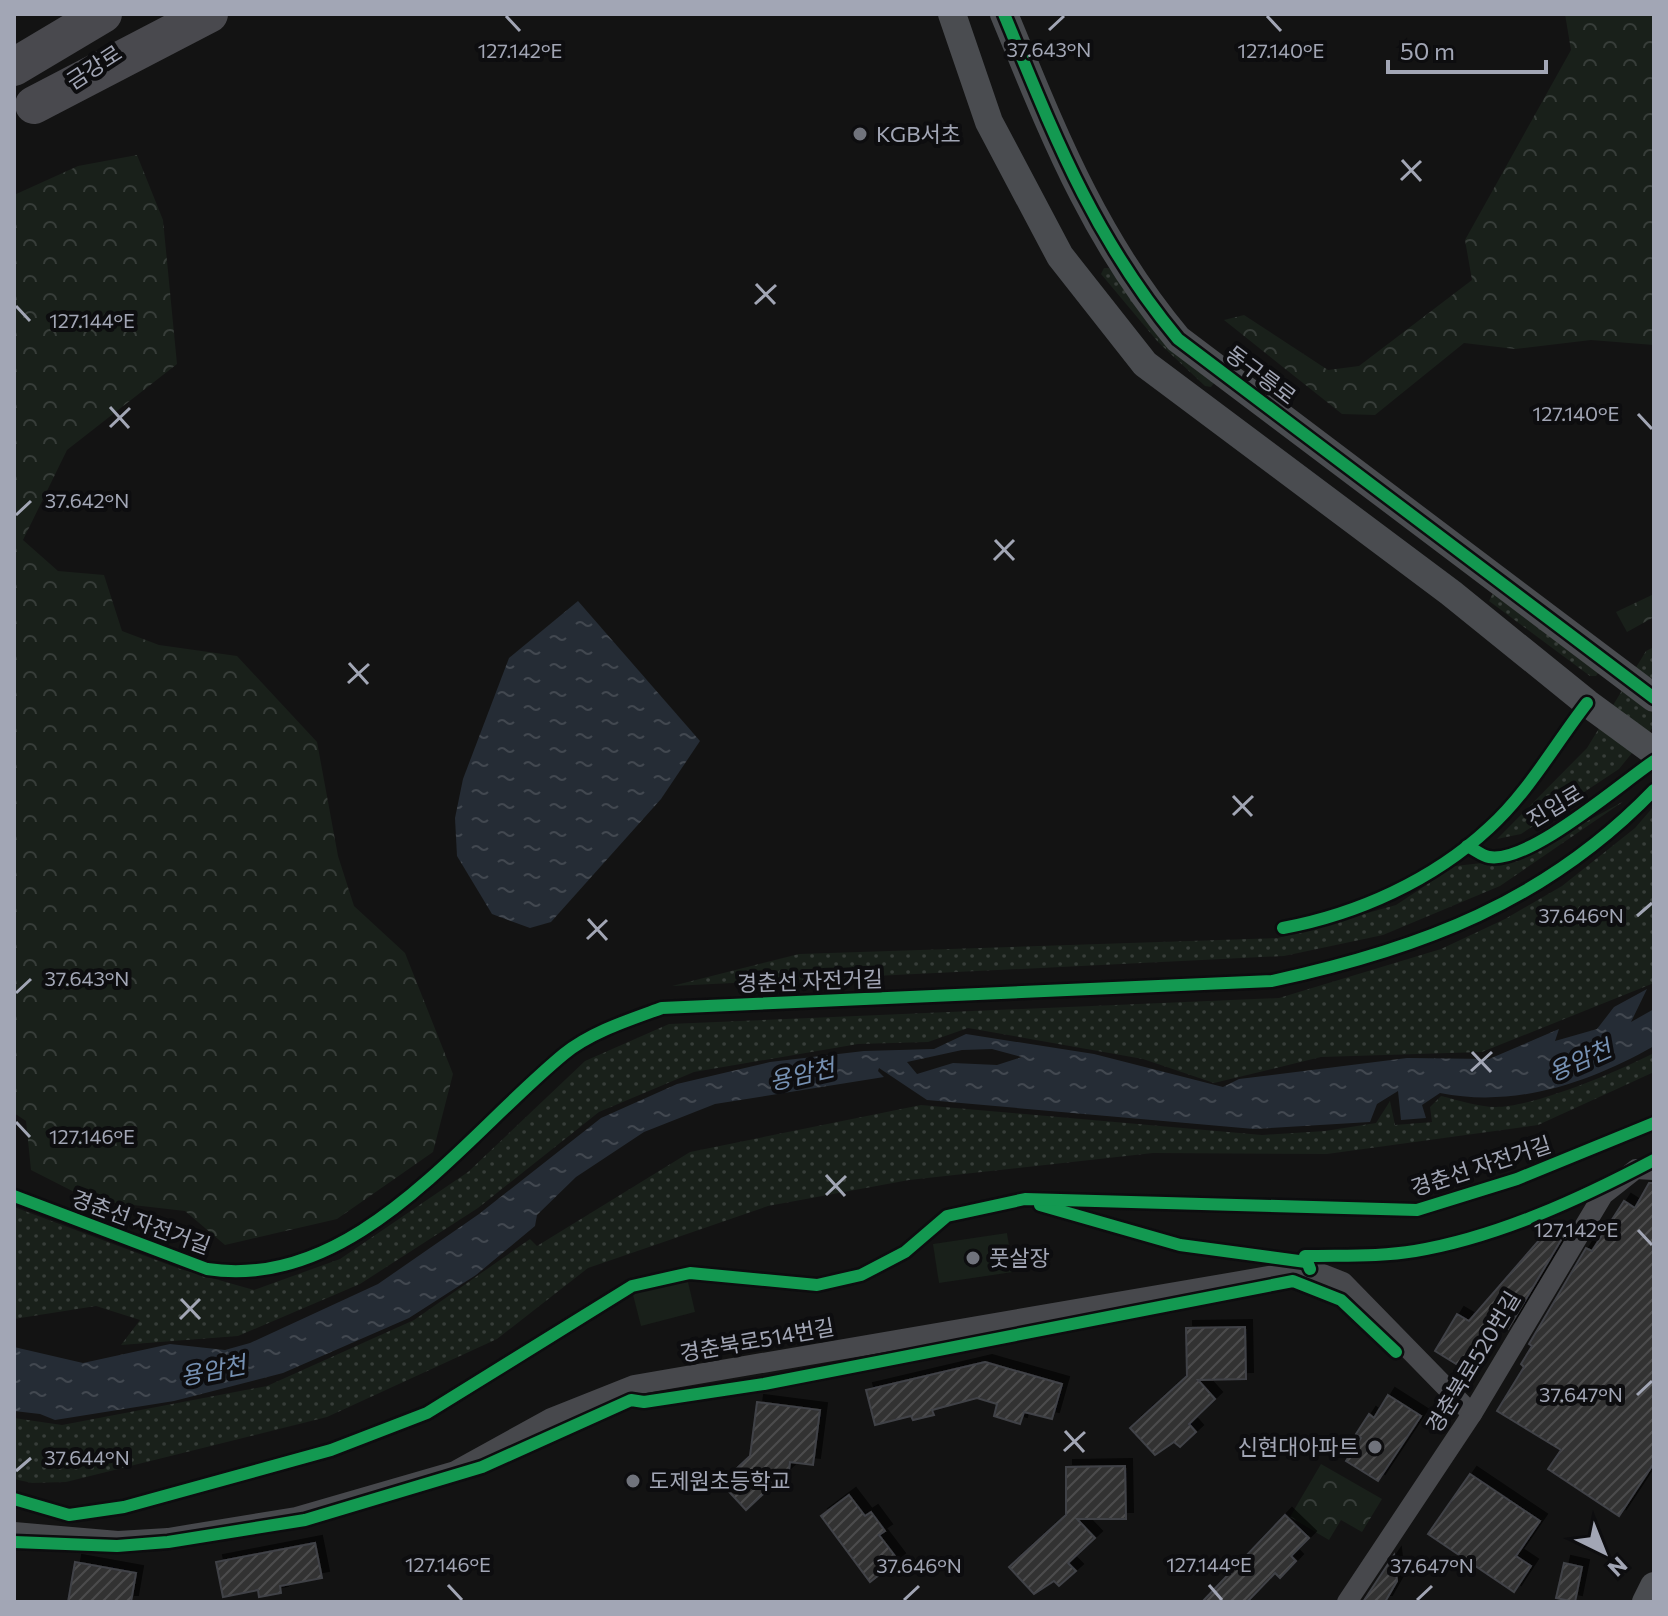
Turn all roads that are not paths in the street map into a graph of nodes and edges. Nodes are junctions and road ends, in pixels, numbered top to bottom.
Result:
1 (103, 14) edge
2 (170, 14) edge
3 (209, 14) edge
4 (952, 14) edge
5 (1004, 14) edge
6 (14, 67) edge
7 (24, 109) edge
8 (1654, 698) edge
9 (1654, 752) edge
10 (1654, 1170) edge
11 (1472, 1414) junction
12 (14, 1532) edge
13 (1654, 1586) edge
14 (1347, 1602) edge
15 (1646, 1602) edge

1 - 6 highway, 금강로
2 - 7 highway, 금강로
3 - 7 highway
4 - 9 street
5 - 8 street, 동구릉로
10 - 11 street, 경춘북로520번길
11 - 12 street, 경춘북로514번길
11 - 14 street, 경춘북로520번길
13 - 15 street

